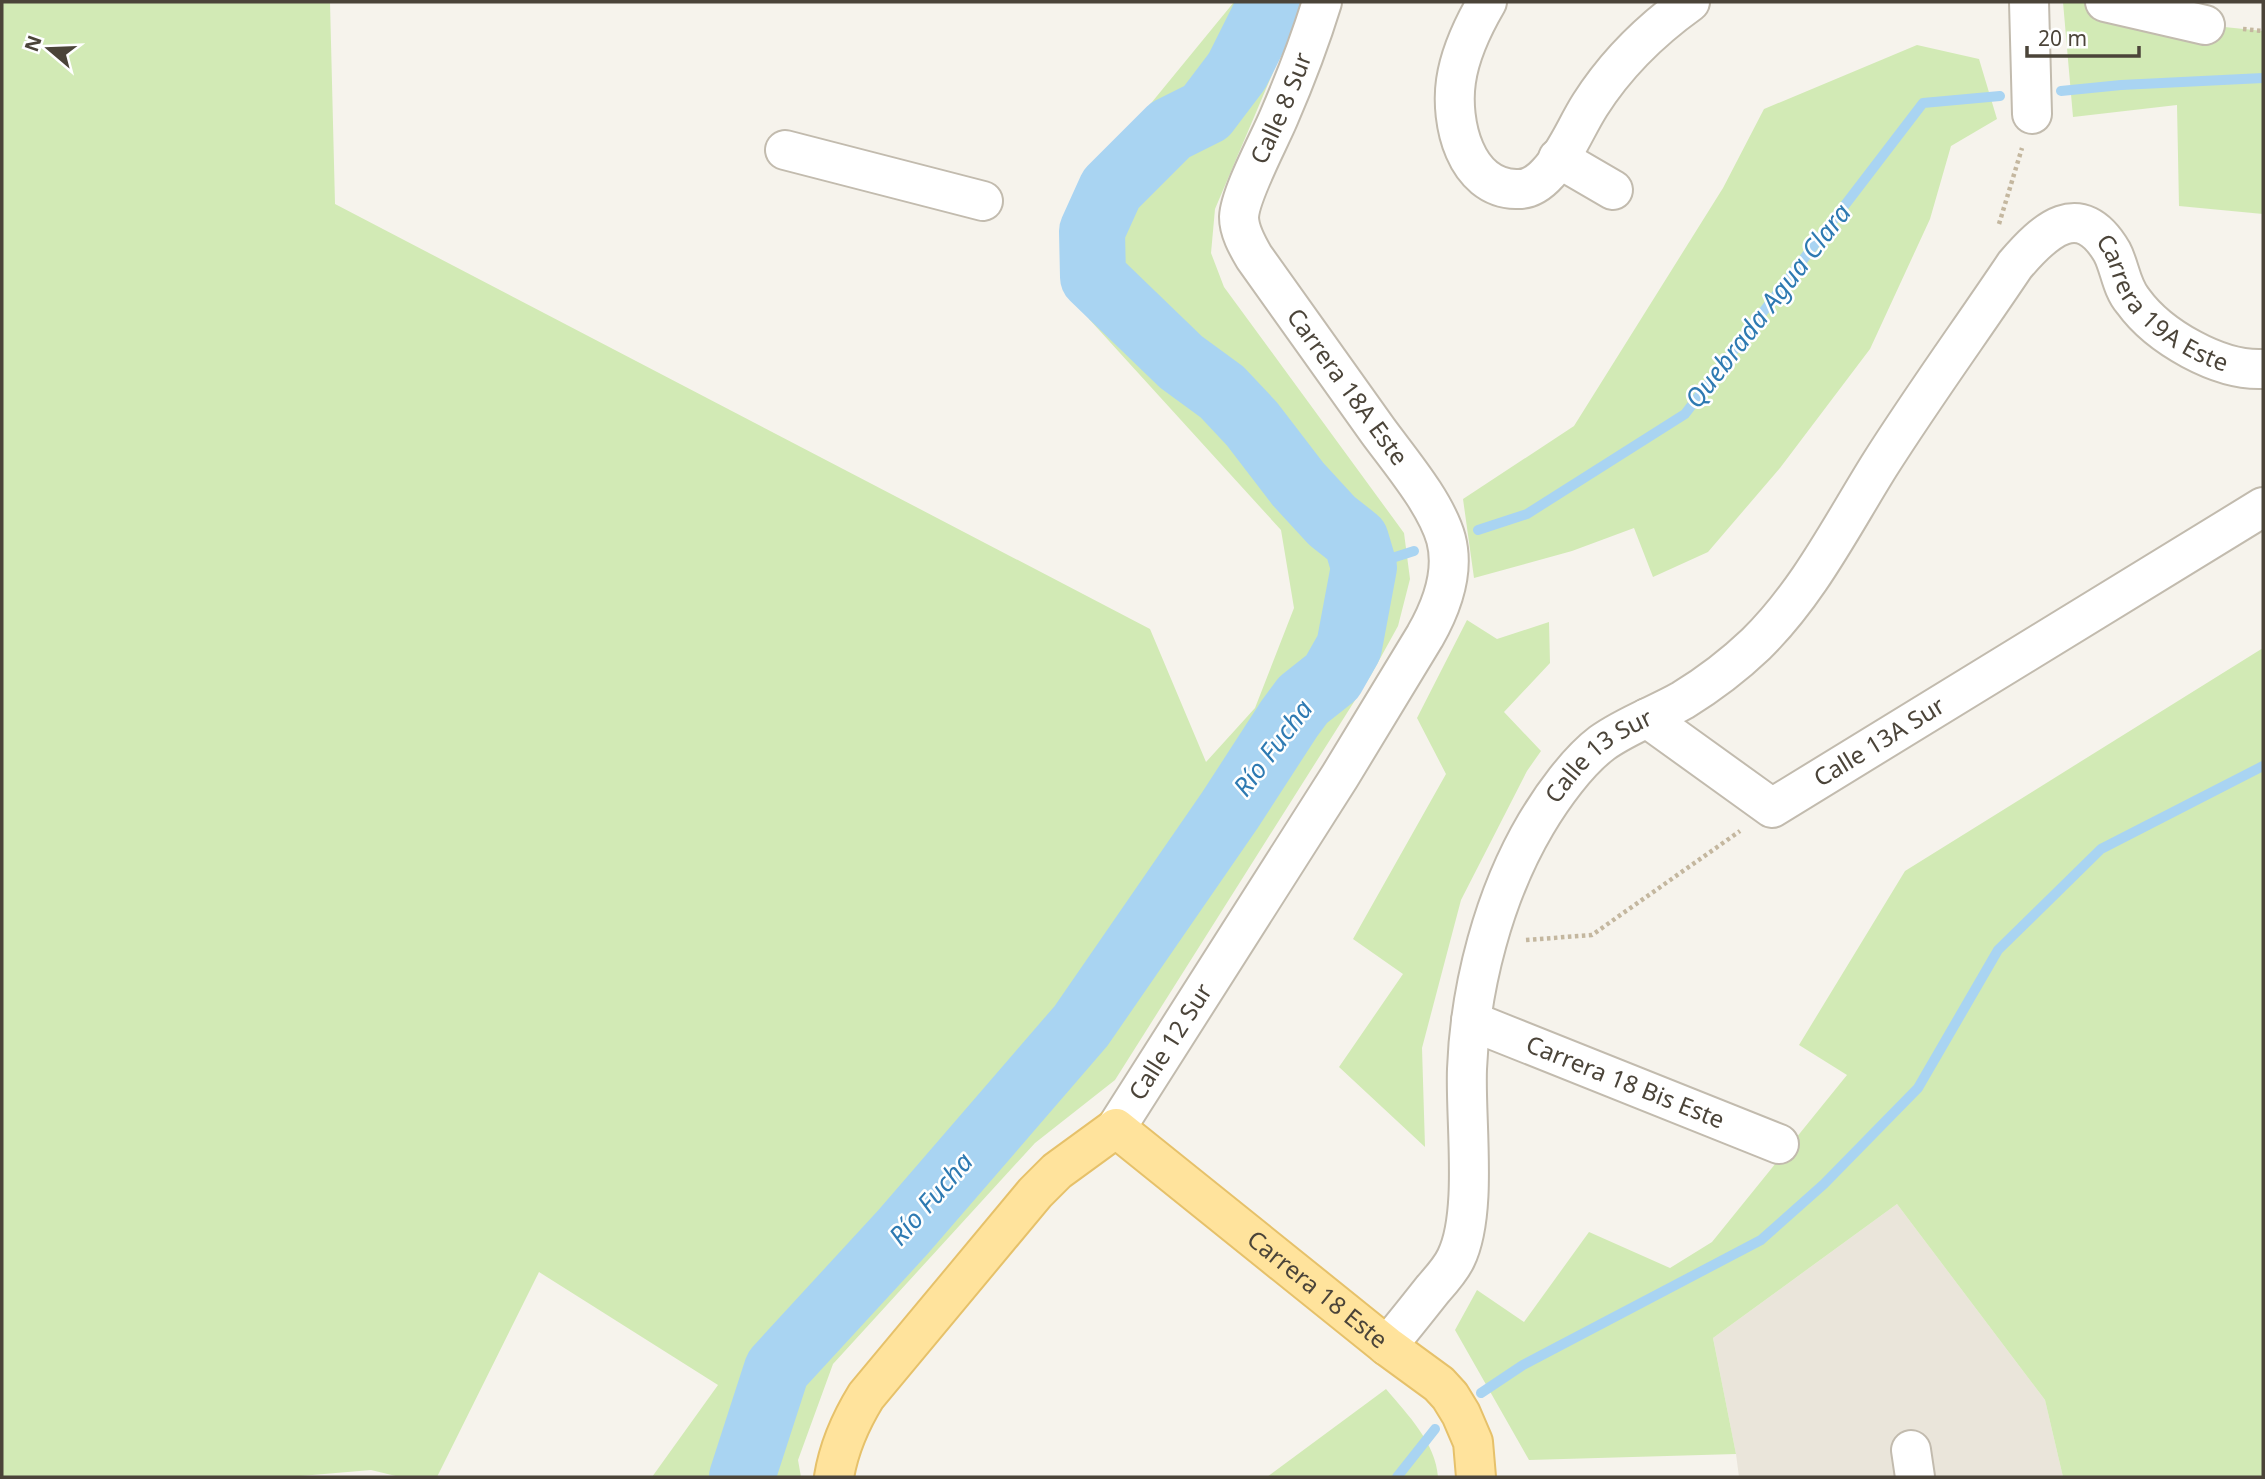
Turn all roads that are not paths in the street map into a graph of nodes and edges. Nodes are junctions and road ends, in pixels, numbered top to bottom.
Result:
1 (1322, 2) edge
2 (1487, 2) edge
3 (1690, 2) edge
4 (2029, 2) edge
5 (2105, 2) edge
6 (2205, 25) dead end
7 (2032, 114) road end
8 (785, 150) dead end
9 (1562, 152) junction
10 (1613, 190) dead end
11 (983, 201) dead end
12 (1239, 217) joint
13 (2025, 253) joint
14 (2263, 369) edge
15 (2263, 507) edge
16 (1449, 561) joint
17 (1647, 719) junction
18 (1471, 1021) junction
19 (1116, 1128) junction
20 (1779, 1144) dead end
21 (1387, 1346) junction
22 (834, 1477) edge
23 (1476, 1477) edge

1 - 12 street, Calle 8 Sur
2 - 9 street
3 - 9 street
4 - 7 street
5 - 6 street
8 - 11 street
9 - 10 street
12 - 16 street, Carrera 18A Este
13 - 14 street, Carrera 19A Este
13 - 17 street, Calle 13 Sur
15 - 17 street, Calle 13A Sur
16 - 19 street, Calle 12 Sur
17 - 18 street, Calle 13 Sur
18 - 20 street, Carrera 18 Bis Este
18 - 21 street, Calle 13 Sur
19 - 21 main road, Carrera 18 Este
19 - 22 main road, Calle 12 Sur
21 - 23 main road, Carrera 18 Este

